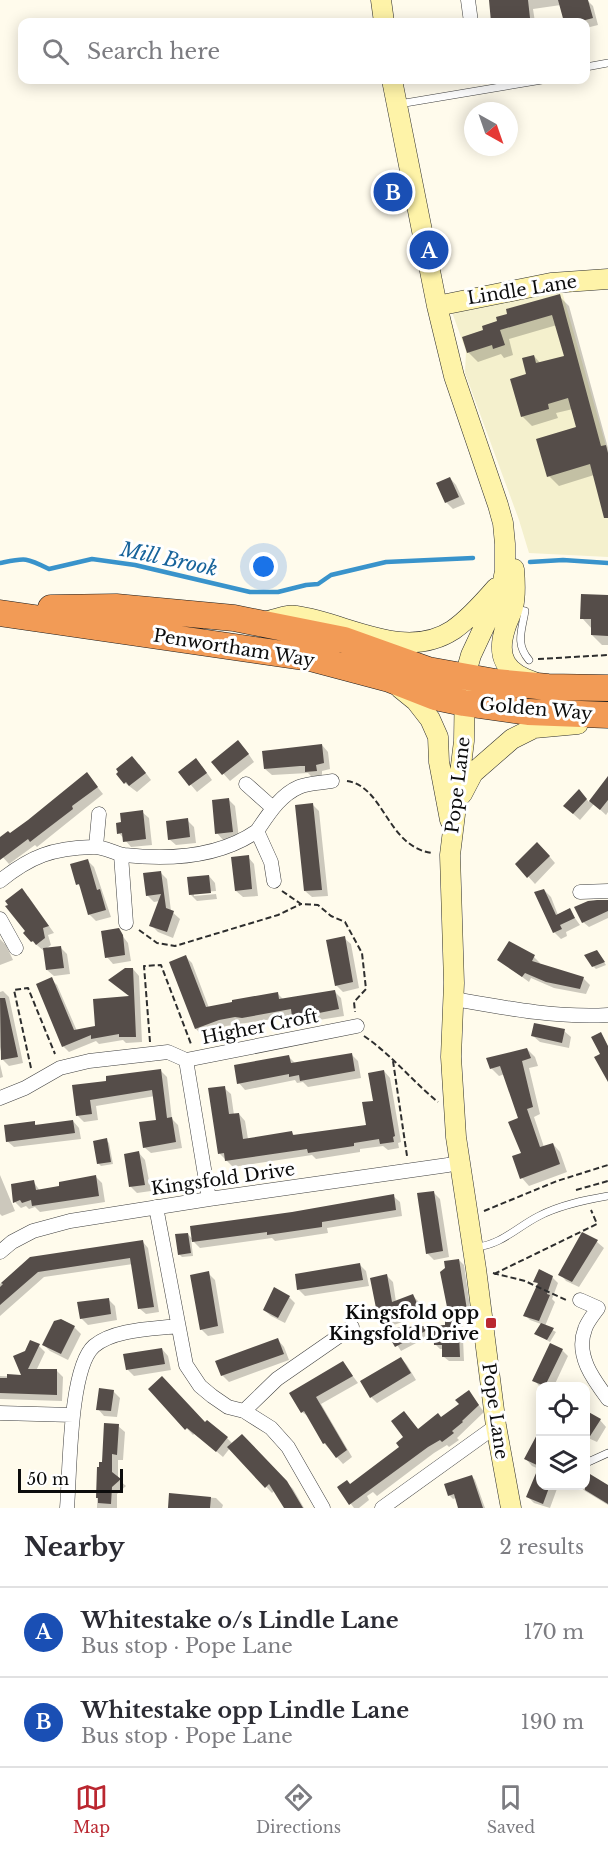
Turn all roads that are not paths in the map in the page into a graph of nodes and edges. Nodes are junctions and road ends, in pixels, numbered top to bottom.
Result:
1 (381, 0) edge
2 (468, 0) edge
3 (383, 18) edge
4 (470, 18) edge
5 (608, 63) edge
6 (590, 66) edge
7 (393, 84) edge
8 (519, 84) edge
9 (397, 105) junction
10 (608, 279) edge
11 (437, 306) junction
12 (505, 544) junction
13 (503, 581) junction
14 (0, 608) edge
15 (513, 608) junction
16 (0, 613) edge
17 (259, 623) junction
18 (530, 660) road end
19 (465, 676) junction
20 (389, 679) junction
21 (548, 687) junction
22 (608, 688) edge
23 (464, 703) junction
24 (608, 715) edge
25 (608, 723) edge
26 (332, 781) road end
27 (246, 784) dead end
28 (458, 801) junction
29 (273, 808) junction
30 (99, 813) dead end
31 (257, 831) junction
32 (453, 832) junction
33 (96, 846) junction
34 (120, 855) junction
35 (0, 881) edge
36 (274, 881) road end
37 (608, 891) edge
38 (580, 892) dead end
39 (0, 919) edge
40 (126, 922) road end
41 (16, 948) dead end
42 (454, 999) junction
43 (608, 1015) edge
44 (357, 1026) road end
45 (191, 1059) junction
46 (0, 1098) edge
47 (459, 1162) junction
48 (608, 1196) edge
49 (208, 1199) junction
50 (156, 1207) junction
51 (473, 1248) junction
52 (0, 1252) edge
53 (580, 1300) road end
54 (603, 1310) edge
55 (178, 1326) junction
56 (352, 1327) dead end
57 (608, 1399) edge
58 (244, 1411) junction
59 (0, 1413) edge
60 (73, 1415) junction
61 (496, 1426) junction
62 (608, 1452) edge
63 (590, 1461) edge
64 (68, 1508) edge
65 (323, 1508) edge
66 (382, 1508) edge
67 (511, 1508) edge

1 - 3 street
2 - 4 street
5 - 6 lane
7 - 9 street, Pope Lane
8 - 9 lane
9 - 11 street, Pope Lane
10 - 11 street, Lindle Lane
11 - 12 street, Pope Lane
12 - 13 street, Pope Lane
12 - 15 street
13 - 17 street
13 - 19 street, Pope Lane
14 - 17 highway, Penwortham Way
15 - 18 lane
15 - 21 street
16 - 20 highway, Penwortham Way
17 - 19 highway, Penwortham Way
19 - 21 highway, Golden Way
19 - 23 street, Pope Lane
20 - 23 highway, Penwortham Way
20 - 32 street
21 - 22 highway, Golden Way
23 - 24 highway, Golden Way
23 - 28 street, Pope Lane
25 - 28 street
26 - 29 street
27 - 29 street
28 - 32 street, Pope Lane
29 - 31 street
30 - 33 street
31 - 34 street
31 - 36 street
32 - 42 street, Pope Lane
33 - 34 street
33 - 35 street
34 - 40 street
37 - 38 street
39 - 41 street
42 - 43 street
42 - 47 street, Pope Lane
44 - 45 street, Higher Croft
45 - 46 street, Higher Croft
45 - 49 street
47 - 49 street, Kingsfold Drive
47 - 51 street, Pope Lane
48 - 51 lane
49 - 50 street, Kingsfold Drive
50 - 52 street, Kingsfold Drive
50 - 55 street
51 - 61 street, Pope Lane
53 - 54 street
54 - 57 street
55 - 58 street
55 - 60 street
56 - 58 street
58 - 65 street
59 - 60 street
60 - 64 street
61 - 66 street
61 - 67 street, Pope Lane
62 - 63 lane

